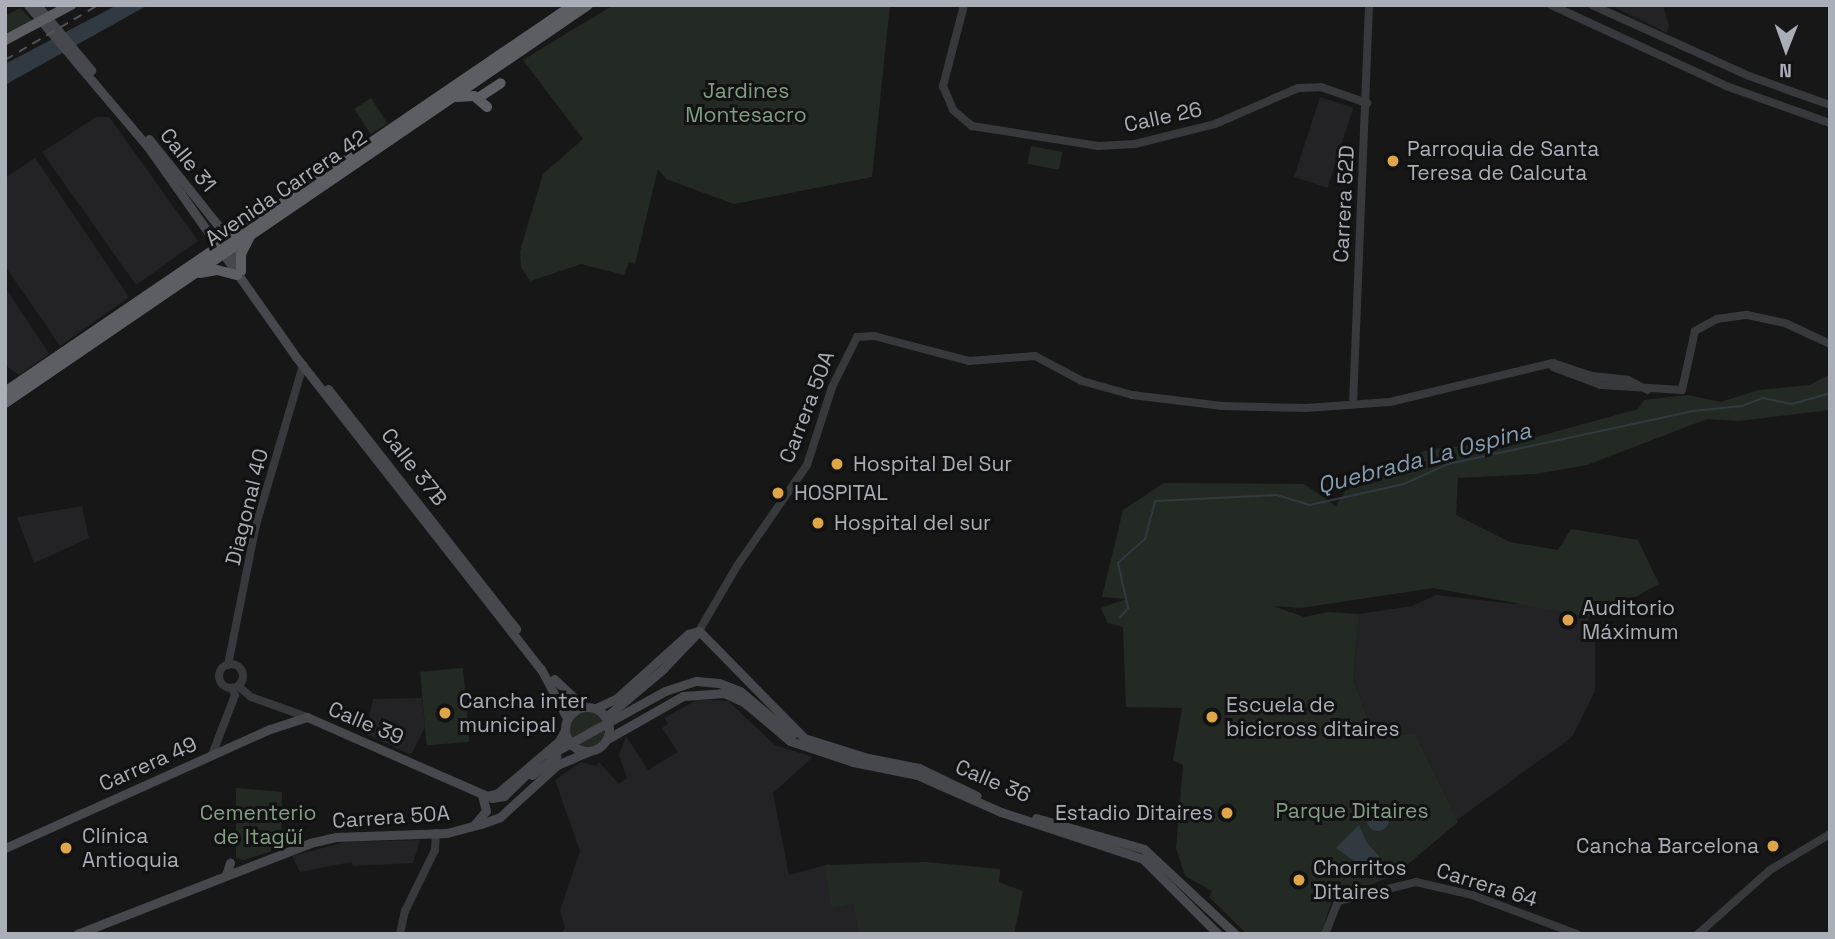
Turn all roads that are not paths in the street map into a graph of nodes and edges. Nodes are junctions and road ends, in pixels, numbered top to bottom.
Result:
1 (27, 5) edge
2 (37, 5) edge
3 (71, 5) edge
4 (573, 5) edge
5 (588, 5) edge
6 (964, 5) edge
7 (1369, 5) edge
8 (1551, 5) edge
9 (1592, 5) edge
10 (5, 40) edge
11 (501, 83) dead end
12 (453, 97) junction
13 (478, 97) junction
14 (1367, 103) junction
15 (115, 104) junction
16 (1830, 104) edge
17 (487, 107) dead end
18 (1830, 123) edge
19 (332, 170) junction
20 (311, 195) junction
21 (251, 235) junction
22 (226, 248) junction
23 (239, 273) junction
24 (190, 278) junction
25 (85, 338) junction
26 (1830, 344) edge
27 (62, 364) junction
28 (303, 365) junction
29 (5, 392) edge
30 (5, 403) edge
31 (1353, 404) junction
32 (699, 631) junction
33 (232, 663) junction
34 (235, 687) junction
35 (666, 693) junction
36 (735, 698) junction
37 (583, 706) junction
38 (596, 708) junction
39 (307, 717) junction
40 (606, 717) junction
41 (567, 718) junction
42 (565, 730) junction
43 (609, 738) junction
44 (804, 738) junction
45 (588, 752) junction
46 (212, 755) junction
47 (516, 788) junction
48 (484, 795) junction
49 (486, 819) junction
50 (436, 834) junction
51 (1830, 834) edge
52 (5, 848) edge
53 (230, 863) dead end
54 (226, 875) junction
55 (77, 934) edge
56 (400, 934) edge
57 (1218, 934) edge
58 (1235, 934) edge
59 (1325, 934) edge
60 (1577, 934) edge
61 (1698, 934) edge

1 - 15 main road
2 - 15 main road
3 - 10 highway
4 - 19 highway, Avenida Carrera 42
5 - 12 highway, Avenida Carrera 42
6 - 14 street, Calle 26
7 - 14 street, Carrera 52D
8 - 18 street
9 - 16 street
11 - 13 highway
12 - 13 highway
12 - 20 highway, Avenida Carrera 42
13 - 17 highway
14 - 31 street, Carrera 52D
15 - 22 main road, Calle 31
19 - 20 highway
19 - 22 highway, Avenida Carrera 42
20 - 21 highway, Avenida Carrera 42
21 - 22 highway, Avenida Carrera 42
21 - 23 highway
22 - 23 main road, Calle 37B
22 - 24 highway, Avenida Carrera 42
22 - 25 highway, Avenida Carrera 42
23 - 24 highway
23 - 28 main road, Calle 37B
23 - 37 main road, Calle 37B
24 - 27 highway, Avenida Carrera 42
25 - 27 highway
25 - 29 highway, Avenida Carrera 42
26 - 31 street
27 - 30 highway, Avenida Carrera 42
28 - 33 street, Diagonal 40
28 - 41 main road, Calle 37B
31 - 32 street, Carrera 50A
32 - 38 main road, Carrera 50A
32 - 40 main road, Carrera 50A
32 - 44 main road, Calle 36
33 - 34 street
33 - 34 street
34 - 39 street, Calle 39
34 - 46 street
35 - 36 main road
35 - 44 main road
35 - 47 main road
36 - 43 main road, Calle 36
36 - 57 main road, Calle 36
37 - 38 main road
37 - 41 main road
38 - 40 main road
39 - 46 main road, Carrera 49
39 - 48 main road, Calle 39
40 - 43 main road
41 - 42 main road
42 - 45 main road
42 - 48 main road
43 - 45 main road
44 - 58 main road, Calle 36
45 - 49 main road, Carrera 50A
46 - 52 main road, Carrera 49
47 - 48 main road
47 - 49 main road
48 - 49 main road
49 - 50 main road, Carrera 50A
50 - 54 main road, Carrera 50A
50 - 56 street
51 - 61 street
53 - 54 main road
54 - 55 main road, Carrera 50A
59 - 60 street, Carrera 64

